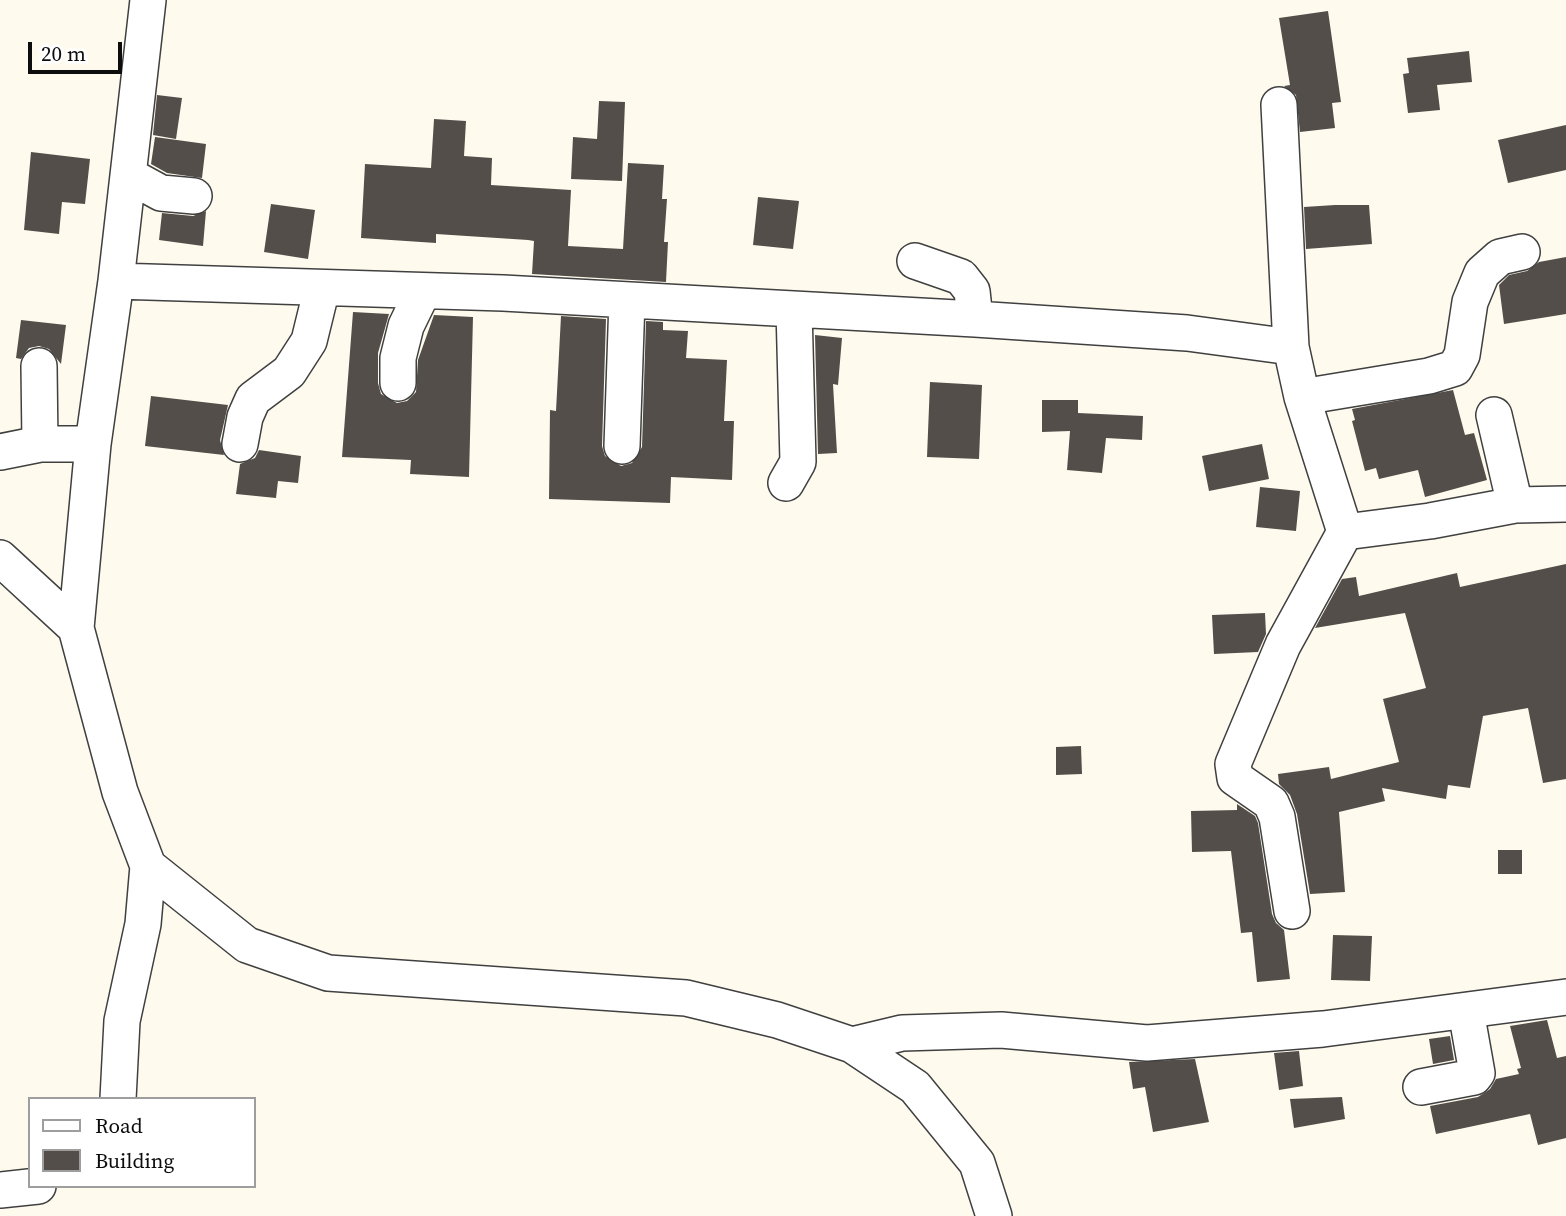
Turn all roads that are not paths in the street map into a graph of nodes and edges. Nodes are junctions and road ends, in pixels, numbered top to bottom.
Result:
1 (148, 0) edge
2 (1279, 105) dead end
3 (128, 176) junction
4 (194, 196) dead end
5 (1522, 252) dead end
6 (915, 261) dead end
7 (116, 281) junction
8 (322, 288) junction
9 (423, 291) junction
10 (627, 300) junction
11 (794, 309) junction
12 (975, 319) junction
13 (1291, 347) junction
14 (38, 366) dead end
15 (398, 383) dead end
16 (1302, 397) junction
17 (1494, 415) dead end
18 (40, 444) junction
19 (93, 444) junction
20 (240, 444) dead end
21 (622, 446) dead end
22 (0, 452) edge
23 (786, 483) dead end
24 (1566, 504) edge
25 (1515, 505) junction
26 (1345, 532) junction
27 (0, 558) edge
28 (76, 628) junction
29 (148, 866) junction
30 (1292, 911) dead end
31 (1566, 997) edge
32 (1466, 1011) junction
33 (852, 1045) junction
34 (1421, 1087) dead end
35 (118, 1097) edge
36 (28, 1187) edge
37 (0, 1190) edge
38 (994, 1216) edge

1 - 3 street
2 - 13 street
3 - 4 street
3 - 7 street
5 - 16 street
6 - 12 street
7 - 8 street
7 - 19 street
8 - 9 street
8 - 20 street
9 - 10 street
9 - 15 street
10 - 11 street
10 - 21 street
11 - 12 street
11 - 23 street
12 - 13 street
13 - 16 street
14 - 18 street
16 - 26 street
17 - 25 street
18 - 19 street
18 - 22 street
19 - 28 street
24 - 25 street
25 - 26 street
26 - 30 street
27 - 28 street
28 - 29 street
29 - 33 street
29 - 35 street
31 - 32 street
32 - 33 street
32 - 34 street
33 - 38 street
36 - 37 street

